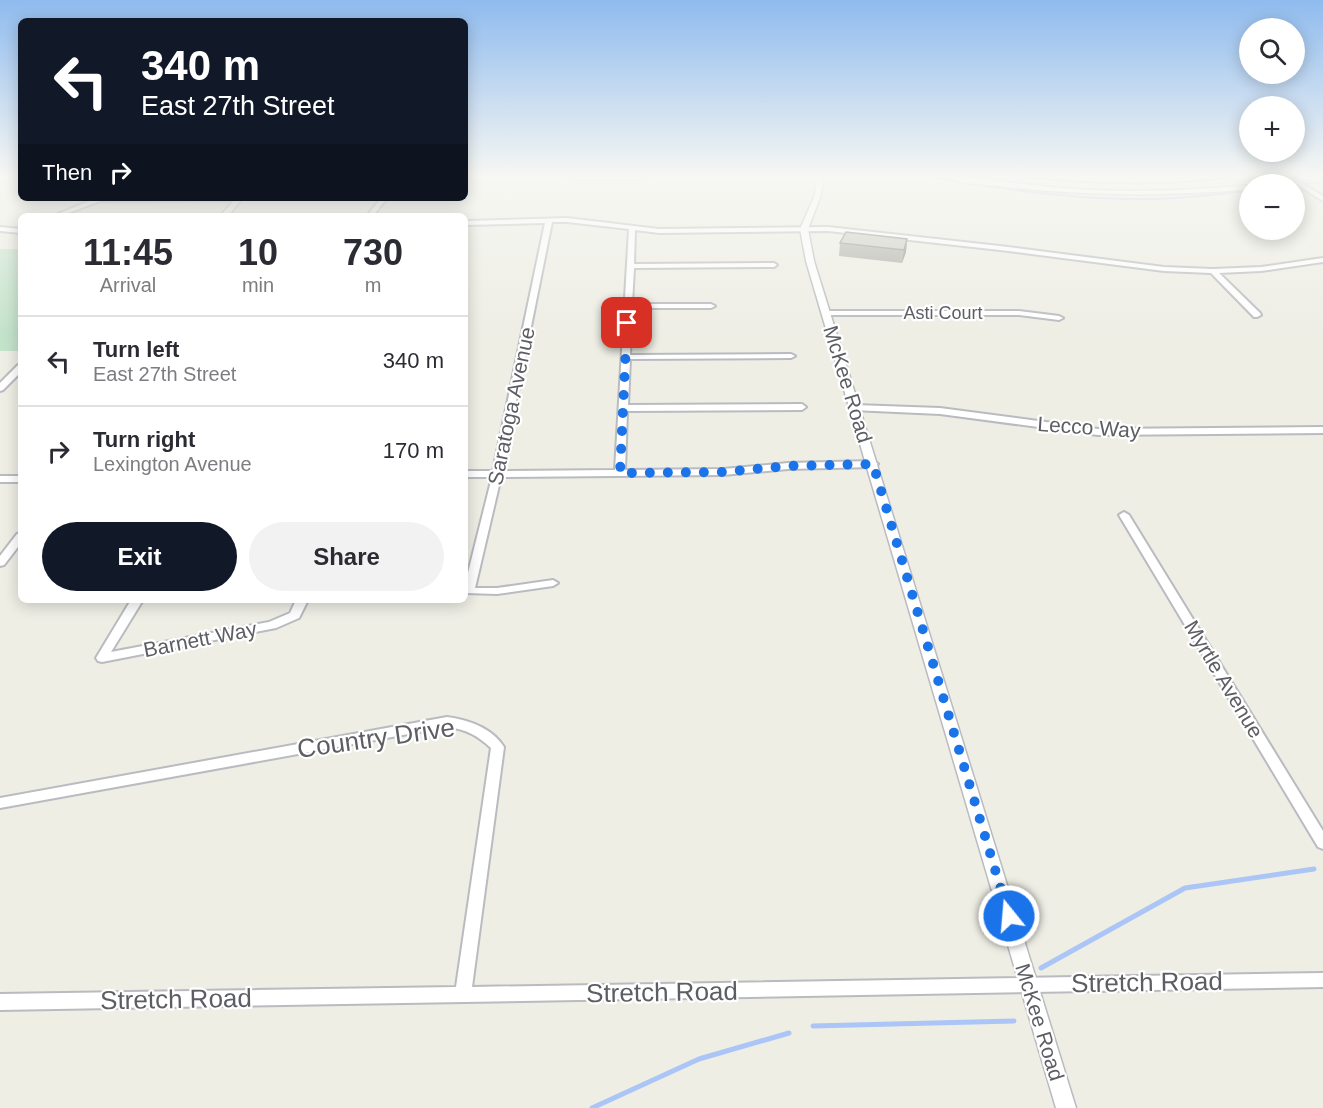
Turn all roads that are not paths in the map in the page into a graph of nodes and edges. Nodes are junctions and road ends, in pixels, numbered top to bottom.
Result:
1 (0, 229) edge
2 (547, 229) edge
3 (625, 229) edge
4 (804, 229) junction
5 (632, 230) junction
6 (18, 231) edge
7 (1323, 260) edge
8 (774, 265) dead end
9 (630, 266) junction
10 (1213, 271) junction
11 (628, 306) junction
12 (711, 306) dead end
13 (826, 313) junction
14 (1257, 315) dead end
15 (1059, 318) dead end
16 (790, 356) dead end
17 (626, 357) junction
18 (18, 370) edge
19 (0, 388) edge
20 (802, 407) dead end
21 (623, 408) junction
22 (855, 408) junction
23 (1323, 430) edge
24 (873, 464) junction
25 (620, 473) junction
26 (468, 474) edge
27 (497, 474) junction
28 (0, 479) edge
29 (18, 479) edge
30 (1124, 515) dead end
31 (18, 540) edge
32 (0, 563) edge
33 (553, 583) dead end
34 (134, 603) edge
35 (301, 603) edge
36 (0, 803) edge
37 (1323, 843) edge
38 (1323, 981) edge
39 (1029, 984) junction
40 (463, 995) junction
41 (0, 1002) edge
42 (1066, 1108) edge

1 - 6 street
2 - 27 street, Saratoga Avenue
3 - 5 street
4 - 5 street
4 - 10 street
4 - 13 street, McKee Road
5 - 9 street
7 - 10 street
8 - 9 street
9 - 11 street
10 - 14 street
11 - 12 street
11 - 17 street
13 - 15 street, Asti Court
13 - 22 street, McKee Road
16 - 17 street
17 - 21 street
18 - 19 street
20 - 21 street
21 - 25 street
22 - 23 street, Lecco Way
22 - 24 street, McKee Road
24 - 25 street
24 - 39 street, McKee Road
25 - 27 street
26 - 27 street
27 - 33 street, Saratoga Avenue
28 - 29 street
30 - 37 street, Myrtle Avenue
31 - 32 street
34 - 35 street, Barnett Way
36 - 40 street, Country Drive
38 - 39 street, Stretch Road
39 - 40 street, Stretch Road
39 - 42 street, McKee Road
40 - 41 street, Stretch Road

